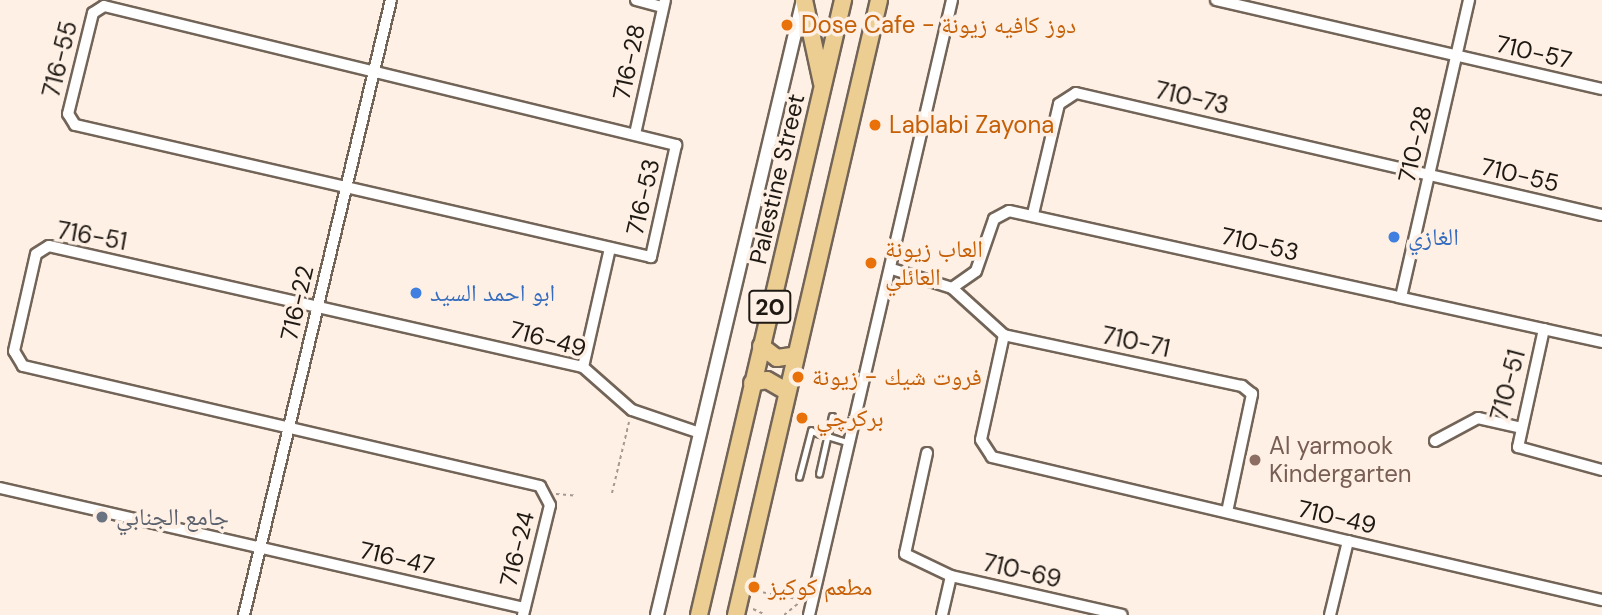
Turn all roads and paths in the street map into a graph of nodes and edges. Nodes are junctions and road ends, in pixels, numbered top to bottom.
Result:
1 (391, 0) edge
2 (636, 0) edge
3 (803, 0) edge
4 (843, 0) edge
5 (879, 0) edge
6 (952, 0) edge
7 (1216, 0) edge
8 (1469, 0) edge
9 (664, 3) edge
10 (1456, 56) junction
11 (374, 68) junction
12 (822, 86) junction
13 (1602, 89) edge
14 (635, 134) junction
15 (1429, 175) junction
16 (346, 187) junction
17 (1033, 214) junction
18 (1602, 215) edge
19 (610, 248) junction
20 (892, 269) junction
21 (952, 288) junction
22 (1401, 297) junction
23 (317, 307) junction
24 (1544, 329) junction
25 (1004, 335) junction
26 (1602, 342) edge
27 (761, 346) junction
28 (792, 356) junction
29 (583, 367) junction
30 (752, 383) junction
31 (785, 390) junction
32 (632, 410) junction
33 (832, 416) dead end
34 (1518, 427) junction
35 (288, 430) junction
36 (697, 432) junction
37 (830, 437) junction
38 (1435, 441) dead end
39 (850, 443) junction
40 (927, 453) dead end
41 (1602, 470) edge
42 (819, 474) dead end
43 (799, 477) dead end
44 (0, 488) edge
45 (548, 493) junction
46 (612, 493) dead end
47 (577, 496) dead end
48 (1227, 513) junction
49 (1349, 541) junction
50 (260, 548) junction
51 (951, 576) junction
52 (742, 588) junction
53 (1602, 600) edge
54 (808, 602) junction
55 (523, 612) edge
56 (244, 615) edge
57 (657, 615) edge
58 (699, 615) edge
59 (736, 615) edge
60 (784, 615) edge
61 (809, 615) edge
62 (942, 615) edge
63 (1122, 615) edge
64 (1330, 615) edge

1 - 11 street, 716-22
2 - 9 street
3 - 12 main road
3 - 36 street
4 - 12 main road, Palestine Street / 20
5 - 28 main road, 20
6 - 20 street
7 - 10 street, 710-57
8 - 10 street, 710-28
9 - 14 street, 716-28
10 - 13 street, 710-57
10 - 15 street, 710-28
11 - 14 street, 716-53
11 - 16 street, 716-22
11 - 16 street, 716-55
12 - 27 main road, Palestine Street / 20
14 - 19 street, 716-53
15 - 17 street, 710-73
15 - 18 street, 710-55
15 - 22 street, 710-28
16 - 19 street, 716-53
16 - 23 street, 716-22
17 - 21 street, 710-53
17 - 22 street, 710-53
19 - 29 street
20 - 21 street
20 - 39 street
21 - 25 street
22 - 24 street, 710-53
23 - 29 street, 716-49
23 - 35 street, 716-22
23 - 35 street, 716-51
24 - 26 street, 710-53
24 - 34 street, 710-51
25 - 48 street, 710-49
25 - 48 street, 710-71
27 - 28 main road
27 - 30 main road, Palestine Street / 20
28 - 31 main road, 20
29 - 32 street, 716-49
30 - 31 main road
30 - 58 main road, Palestine Street / 20
31 - 52 main road, 20
32 - 36 street, 716-49
32 - 46 path
33 - 37 lane
34 - 38 street
34 - 41 street, 710-51
35 - 45 street
35 - 50 street, 716-22
36 - 57 street
37 - 39 lane
37 - 42 lane
37 - 43 lane
39 - 54 street
40 - 51 street
44 - 50 street, 716-47
45 - 47 path
45 - 55 street, 716-24
48 - 49 street, 710-49
49 - 53 street, 710-49
49 - 64 street
50 - 55 street, 716-47
50 - 56 street, 716-22
51 - 62 street, 710-69
51 - 63 street, 710-69
52 - 54 path
52 - 59 main road, 20
54 - 60 path
54 - 61 street

